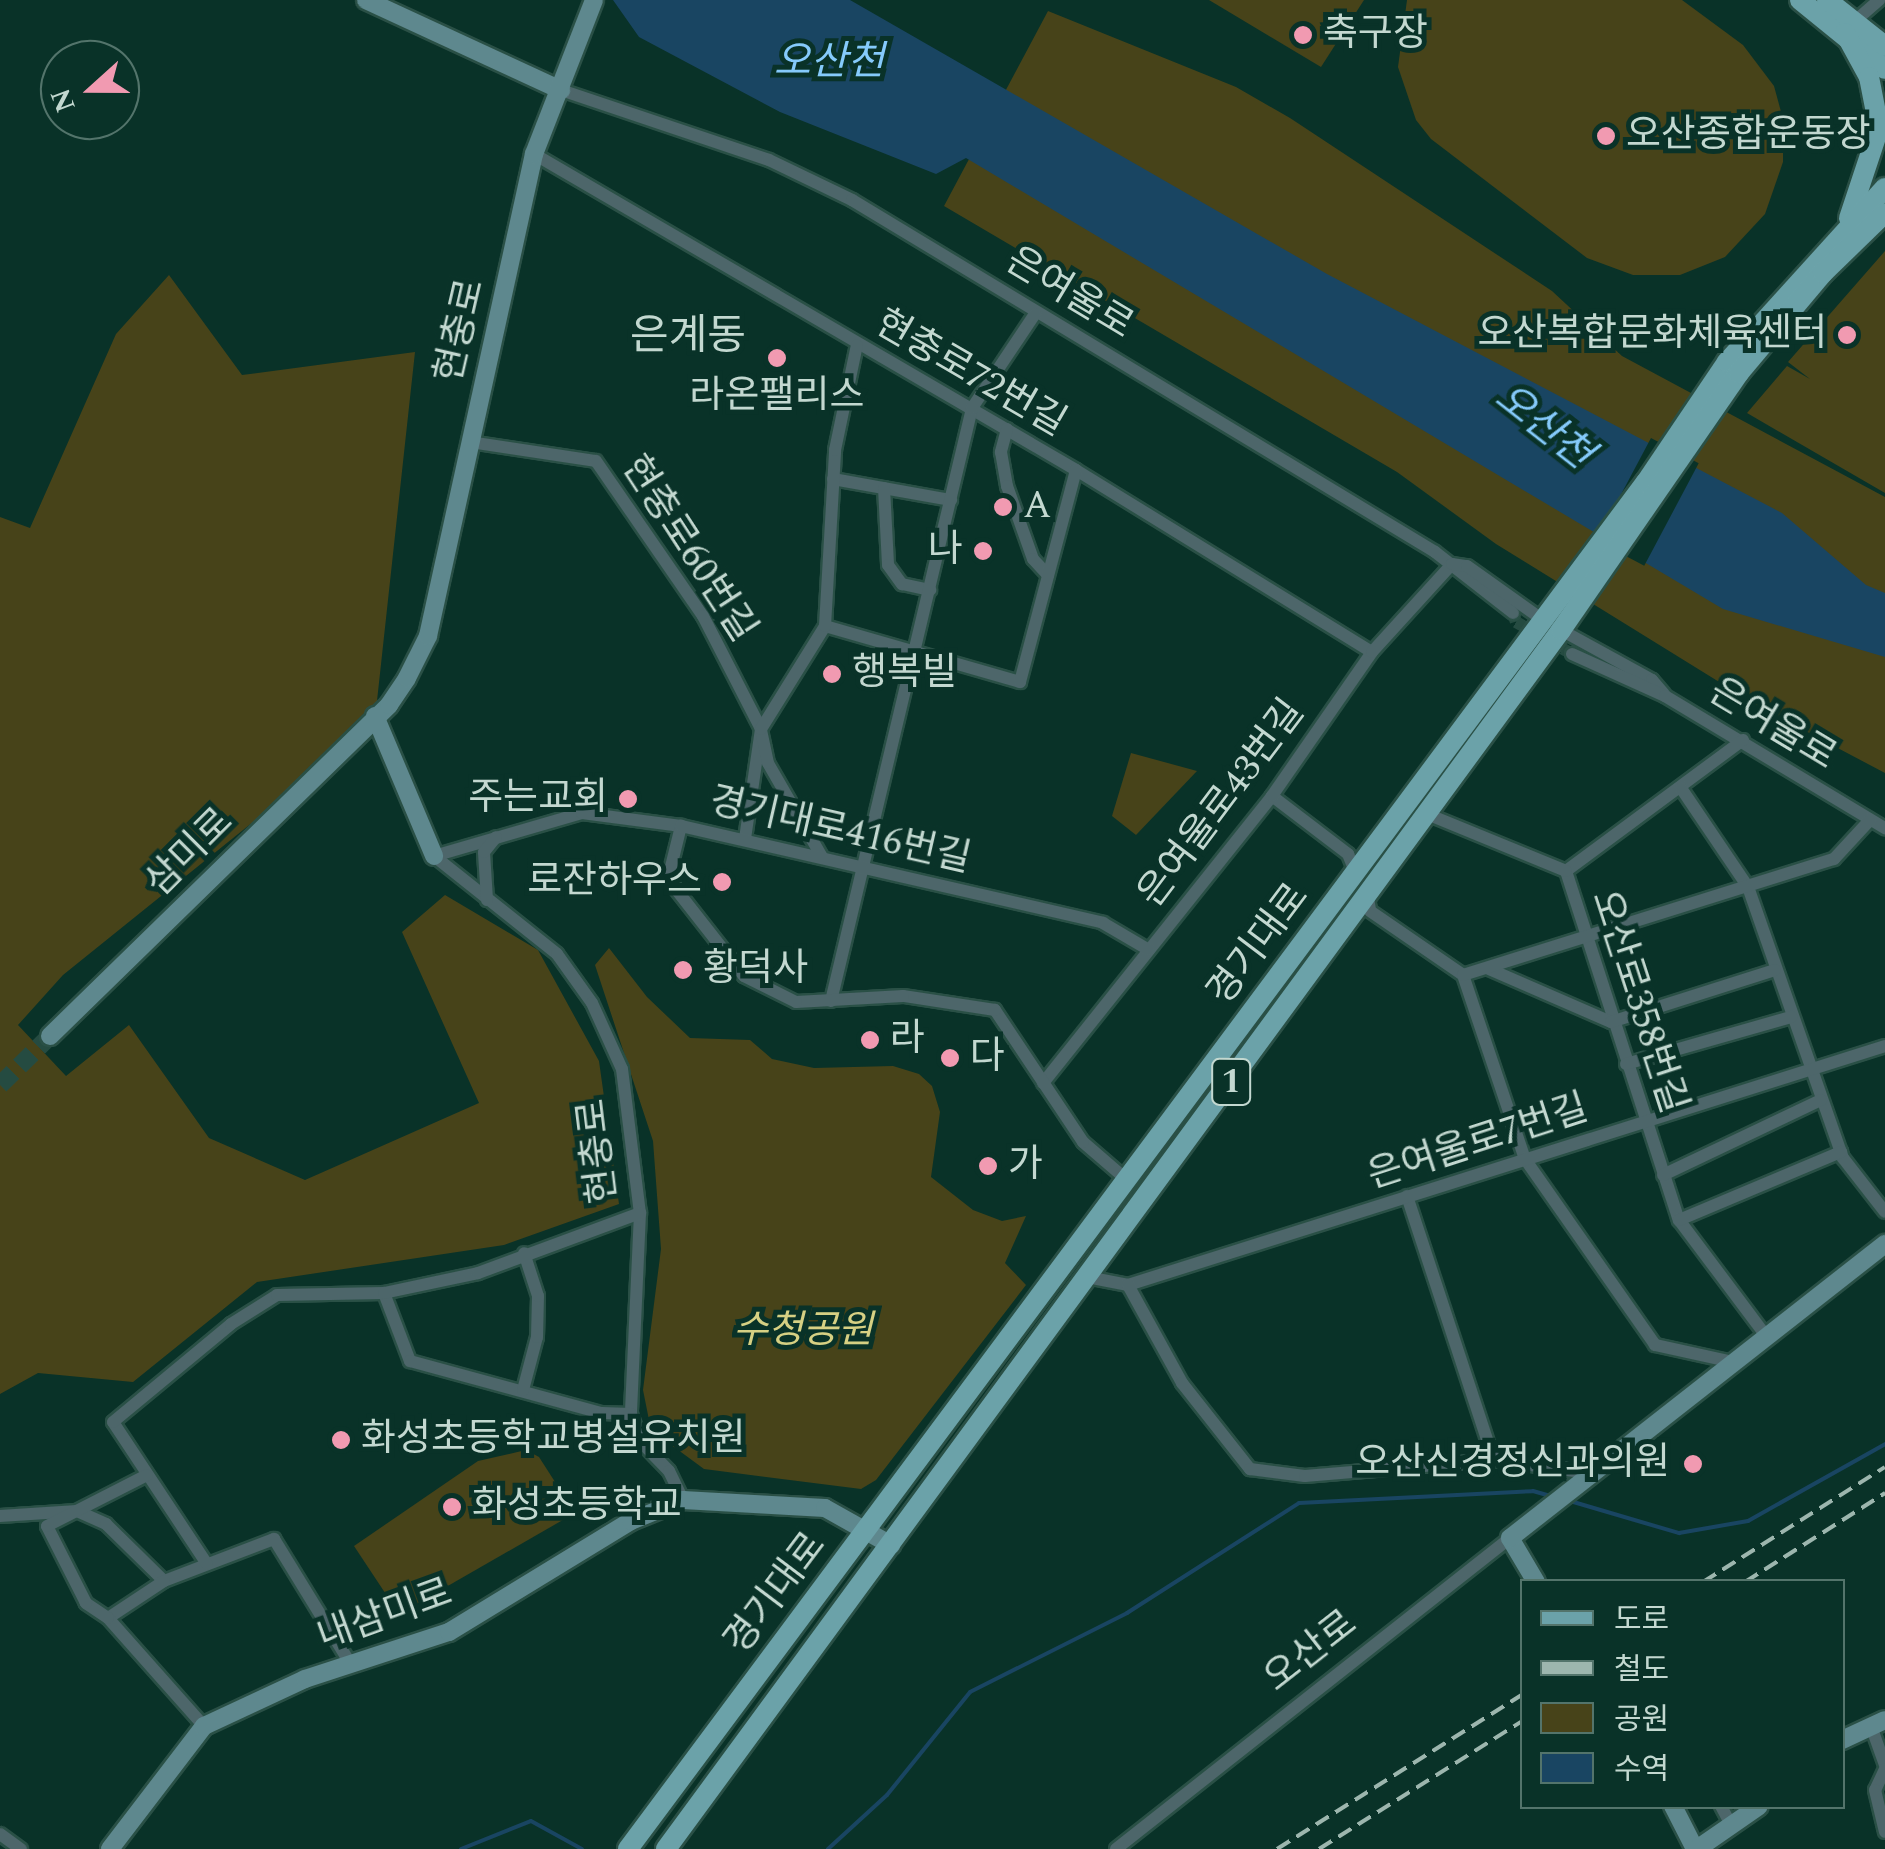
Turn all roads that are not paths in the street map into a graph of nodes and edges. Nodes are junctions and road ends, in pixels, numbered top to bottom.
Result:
1 (366, 0) edge
2 (594, 0) edge
3 (1800, 0) edge
4 (1827, 0) edge
5 (1879, 0) edge
6 (1850, 27) junction
7 (1885, 43) edge
8 (1885, 69) edge
9 (561, 90) junction
10 (534, 154) junction
11 (1885, 188) edge
12 (1885, 213) edge
13 (1885, 228) edge
14 (1852, 231) junction
15 (1035, 314) junction
16 (857, 345) junction
17 (972, 408) junction
18 (1007, 429) junction
19 (470, 442) junction
20 (1076, 470) junction
21 (833, 479) junction
22 (884, 488) junction
23 (950, 500) junction
24 (1452, 564) junction
25 (1048, 575) junction
26 (930, 590) junction
27 (1513, 614) tunnel mouth
28 (1557, 619) junction
29 (825, 626) junction
30 (1372, 652) junction
31 (914, 654) junction
32 (1572, 654) tunnel mouth
33 (1666, 696) junction
34 (375, 716) junction
35 (760, 729) junction
36 (1743, 740) junction
37 (1681, 788) junction
38 (1272, 796) junction
39 (1427, 814) junction
40 (1870, 820) junction
41 (681, 826) junction
42 (1885, 828) edge
43 (498, 835) junction
44 (745, 839) junction
45 (434, 856) junction
46 (822, 857) junction
47 (864, 866) junction
48 (1566, 871) junction
49 (1355, 873) junction
50 (1748, 887) junction
51 (1369, 893) junction
52 (487, 900) junction
53 (1582, 936) junction
54 (1149, 950) junction
55 (1488, 968) junction
56 (1776, 970) junction
57 (1462, 976) junction
58 (831, 1001) junction
59 (1791, 1017) junction
60 (1611, 1022) junction
61 (50, 1036) tunnel mouth
62 (1885, 1046) edge
63 (1626, 1064) junction
64 (1809, 1070) junction
65 (1043, 1083) junction
66 (1820, 1100) junction
67 (1644, 1122) junction
68 (1840, 1152) junction
69 (1526, 1159) junction
70 (1663, 1175) junction
71 (1127, 1180) junction
72 (1407, 1196) junction
73 (1885, 1212) edge
74 (640, 1213) junction
75 (1678, 1220) junction
76 (1885, 1244) edge
77 (524, 1252) junction
78 (1088, 1277) junction
79 (1128, 1285) junction
80 (384, 1293) junction
81 (1766, 1336) junction
82 (1733, 1362) junction
83 (523, 1390) junction
84 (631, 1414) junction
85 (1494, 1460) junction
86 (147, 1475) junction
87 (1583, 1478) junction
88 (682, 1500) junction
89 (77, 1511) junction
90 (0, 1516) edge
91 (869, 1528) junction
92 (1510, 1538) junction
93 (892, 1545) junction
94 (207, 1564) junction
95 (1534, 1579) edge
96 (164, 1582) junction
97 (108, 1618) junction
98 (350, 1663) junction
99 (1878, 1723) edge
100 (204, 1726) junction
101 (1845, 1739) edge
102 (1885, 1767) edge
103 (1674, 1809) edge
104 (1722, 1809) edge
105 (1756, 1809) edge
106 (1732, 1827) junction
107 (1885, 1832) edge
108 (0, 1834) edge
109 (629, 1847) edge
110 (21, 1849) edge
111 (110, 1849) edge
112 (666, 1849) edge
113 (1116, 1849) edge
114 (1696, 1849) edge

1 - 9 street
2 - 9 street, 현충로
3 - 6 main road
4 - 6 main road
5 - 6 street
6 - 7 main road
6 - 8 main road
6 - 14 main road
9 - 10 street, 현충로
9 - 15 street, 은여울로
10 - 16 street, 현충로72번길
10 - 19 street, 현충로
11 - 14 main road, 경기대로 / 1
12 - 14 main road, 경기대로 / 1
13 - 14 main road
14 - 28 main road, 경기대로 / 1
15 - 17 street
15 - 24 street, 은여울로
16 - 17 street, 현충로72번길
16 - 21 street, 현충로60번길
17 - 18 street, 현충로72번길
17 - 23 street
18 - 20 street, 현충로72번길
18 - 25 street
19 - 34 street, 현충로
19 - 35 street, 현충로60번길
20 - 25 street
20 - 30 street, 현충로72번길
21 - 22 street
21 - 29 street, 현충로60번길
22 - 23 street
22 - 26 street
23 - 26 street
24 - 27 street, 은여울로
24 - 28 street
24 - 30 street, 은여울로43번길
25 - 31 street
26 - 31 street
28 - 33 street
28 - 39 main road, 경기대로 / 1
28 - 49 main road, 경기대로 / 1
29 - 31 street
29 - 35 street, 현충로60번길
30 - 38 street, 은여울로43번길
31 - 47 street
32 - 33 street, 은여울로
33 - 36 street, 은여울로
34 - 45 street
34 - 61 street, 삼미로
35 - 44 street, 현충로60번길
35 - 46 street, 현충로60번길
36 - 37 street, 오산로358번길
36 - 40 street, 은여울로
37 - 48 street, 오산로358번길
37 - 50 street
38 - 49 street
38 - 54 street, 은여울로43번길
39 - 48 street
39 - 51 main road, 경기대로 / 1
40 - 42 street, 은여울로
40 - 50 street
41 - 43 street
41 - 44 street, 경기대로416번길
41 - 58 street, 경기대로416번길
43 - 45 street
43 - 52 street
44 - 46 street, 경기대로416번길
45 - 52 street, 현충로
46 - 47 street, 경기대로416번길
47 - 54 street, 경기대로416번길
47 - 58 street
48 - 53 street, 오산로358번길
49 - 51 street
49 - 71 main road, 경기대로 / 1
50 - 53 street
50 - 56 street
51 - 57 street
51 - 78 main road, 경기대로 / 1
52 - 74 street, 현충로
53 - 55 street
53 - 60 street, 오산로358번길
54 - 65 street, 은여울로43번길
55 - 57 street
55 - 60 street
56 - 59 street
56 - 60 street
57 - 69 street
58 - 65 street, 경기대로416번길
59 - 63 street
59 - 64 street
60 - 63 street, 오산로358번길
62 - 64 street, 은여울로7번길
63 - 67 street, 오산로358번길
64 - 66 street
64 - 67 street, 은여울로7번길
65 - 71 street, 경기대로416번길
66 - 68 street
66 - 70 street
67 - 69 street, 은여울로7번길
67 - 70 street, 오산로358번길
68 - 73 street
68 - 75 street
69 - 72 street, 은여울로7번길
69 - 82 street
70 - 75 street, 오산로358번길
71 - 91 main road, 경기대로 / 1
72 - 79 street, 은여울로7번길
72 - 85 street
74 - 77 street
74 - 84 street, 현충로
75 - 81 street, 오산로358번길
76 - 81 street
77 - 80 street
77 - 83 street
78 - 79 street, 은여울로7번길
78 - 93 main road, 경기대로 / 1
79 - 85 street
80 - 83 street
80 - 86 street
81 - 82 street
82 - 87 street
83 - 84 street
84 - 88 street
85 - 87 street
86 - 89 street
86 - 94 street
87 - 92 street, 오산로
88 - 91 street, 내삼미로
88 - 98 street, 내삼미로
89 - 90 street
89 - 96 street
89 - 97 street
91 - 93 street, 내삼미로
91 - 109 main road, 경기대로 / 1
92 - 95 street
92 - 113 street, 오산로
93 - 112 main road, 경기대로 / 1
94 - 96 street
94 - 98 street
96 - 97 street
97 - 100 street
98 - 100 street, 내삼미로
99 - 101 street
99 - 102 street
100 - 111 street, 내삼미로
102 - 107 street
103 - 114 street
104 - 106 street
105 - 106 street
106 - 114 street
108 - 110 street

